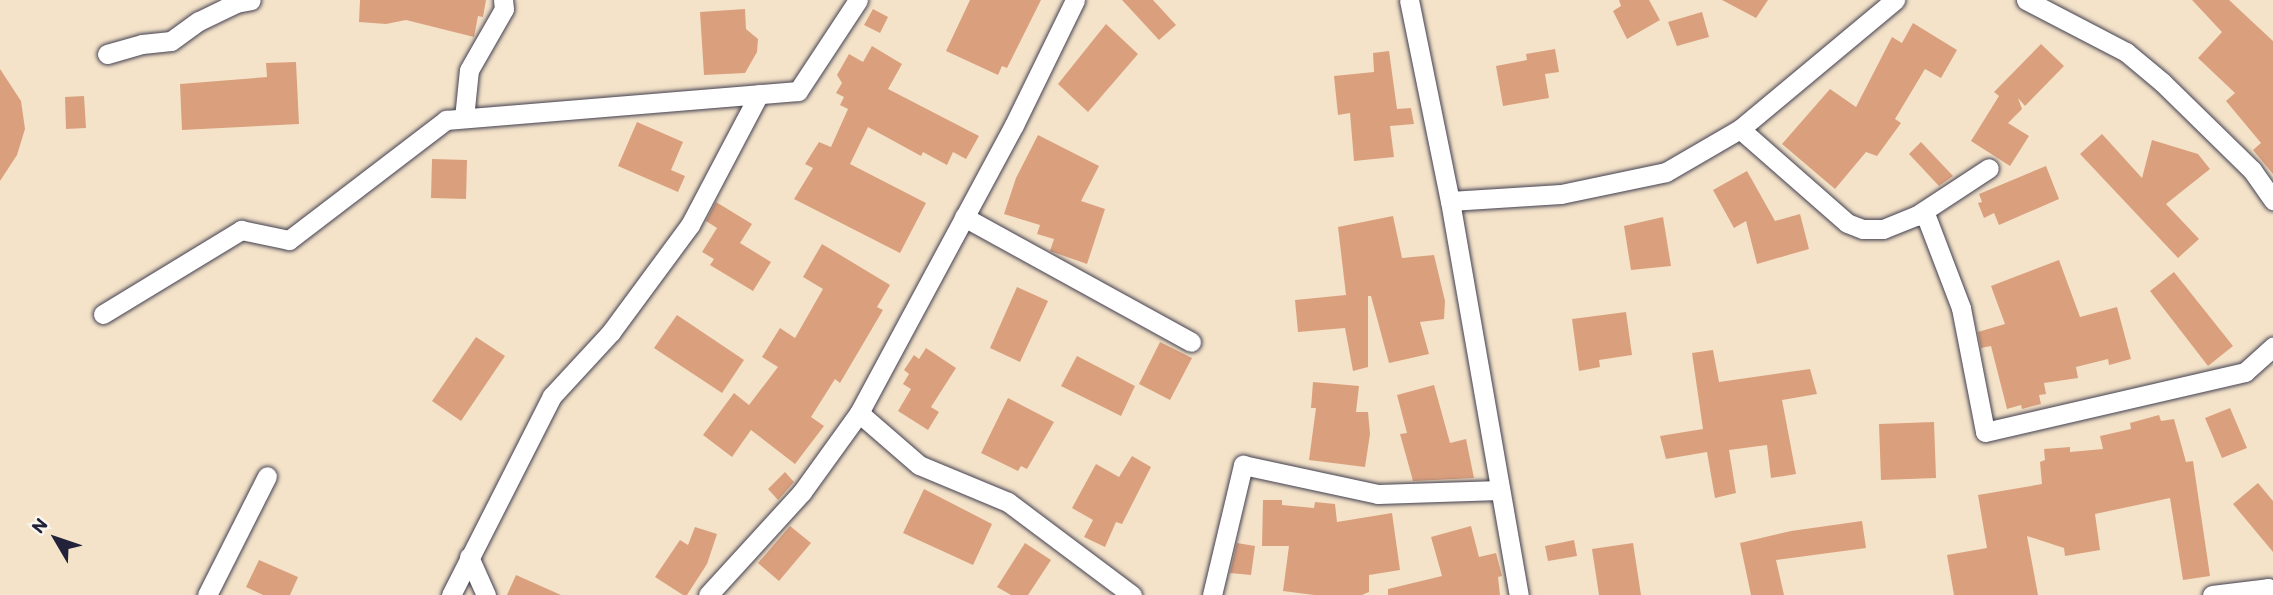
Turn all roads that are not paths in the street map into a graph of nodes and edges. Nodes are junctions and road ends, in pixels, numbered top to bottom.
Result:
1 (251, 0) edge
2 (503, 0) edge
3 (858, 0) edge
4 (1076, 0) edge
5 (1409, 0) edge
6 (1895, 0) edge
7 (2026, 0) edge
8 (107, 54) dead end
9 (759, 94) junction
10 (464, 118) junction
11 (1740, 129) junction
12 (1989, 168) dead end
13 (2273, 200) edge
14 (1450, 201) junction
15 (1924, 211) junction
16 (964, 217) junction
17 (103, 314) dead end
18 (1191, 342) dead end
19 (2273, 347) edge
20 (859, 413) junction
21 (267, 476) dead end
22 (1500, 490) junction
23 (469, 557) junction
24 (2273, 590) edge
25 (207, 595) edge
26 (451, 595) edge
27 (486, 595) edge
28 (708, 595) edge
29 (1132, 595) edge
30 (1212, 595) edge
31 (1519, 595) edge
32 (2212, 595) edge

1 - 8 street
2 - 10 street
3 - 9 street
4 - 16 street
5 - 14 street
6 - 11 street
7 - 13 street
9 - 10 street
9 - 23 street
10 - 17 street
11 - 14 street
11 - 15 street
12 - 15 street
14 - 22 street
15 - 19 street
16 - 18 street
16 - 20 street
20 - 28 street
20 - 29 street
21 - 25 street
22 - 30 street
22 - 31 street
23 - 26 street
23 - 27 street
24 - 32 street

